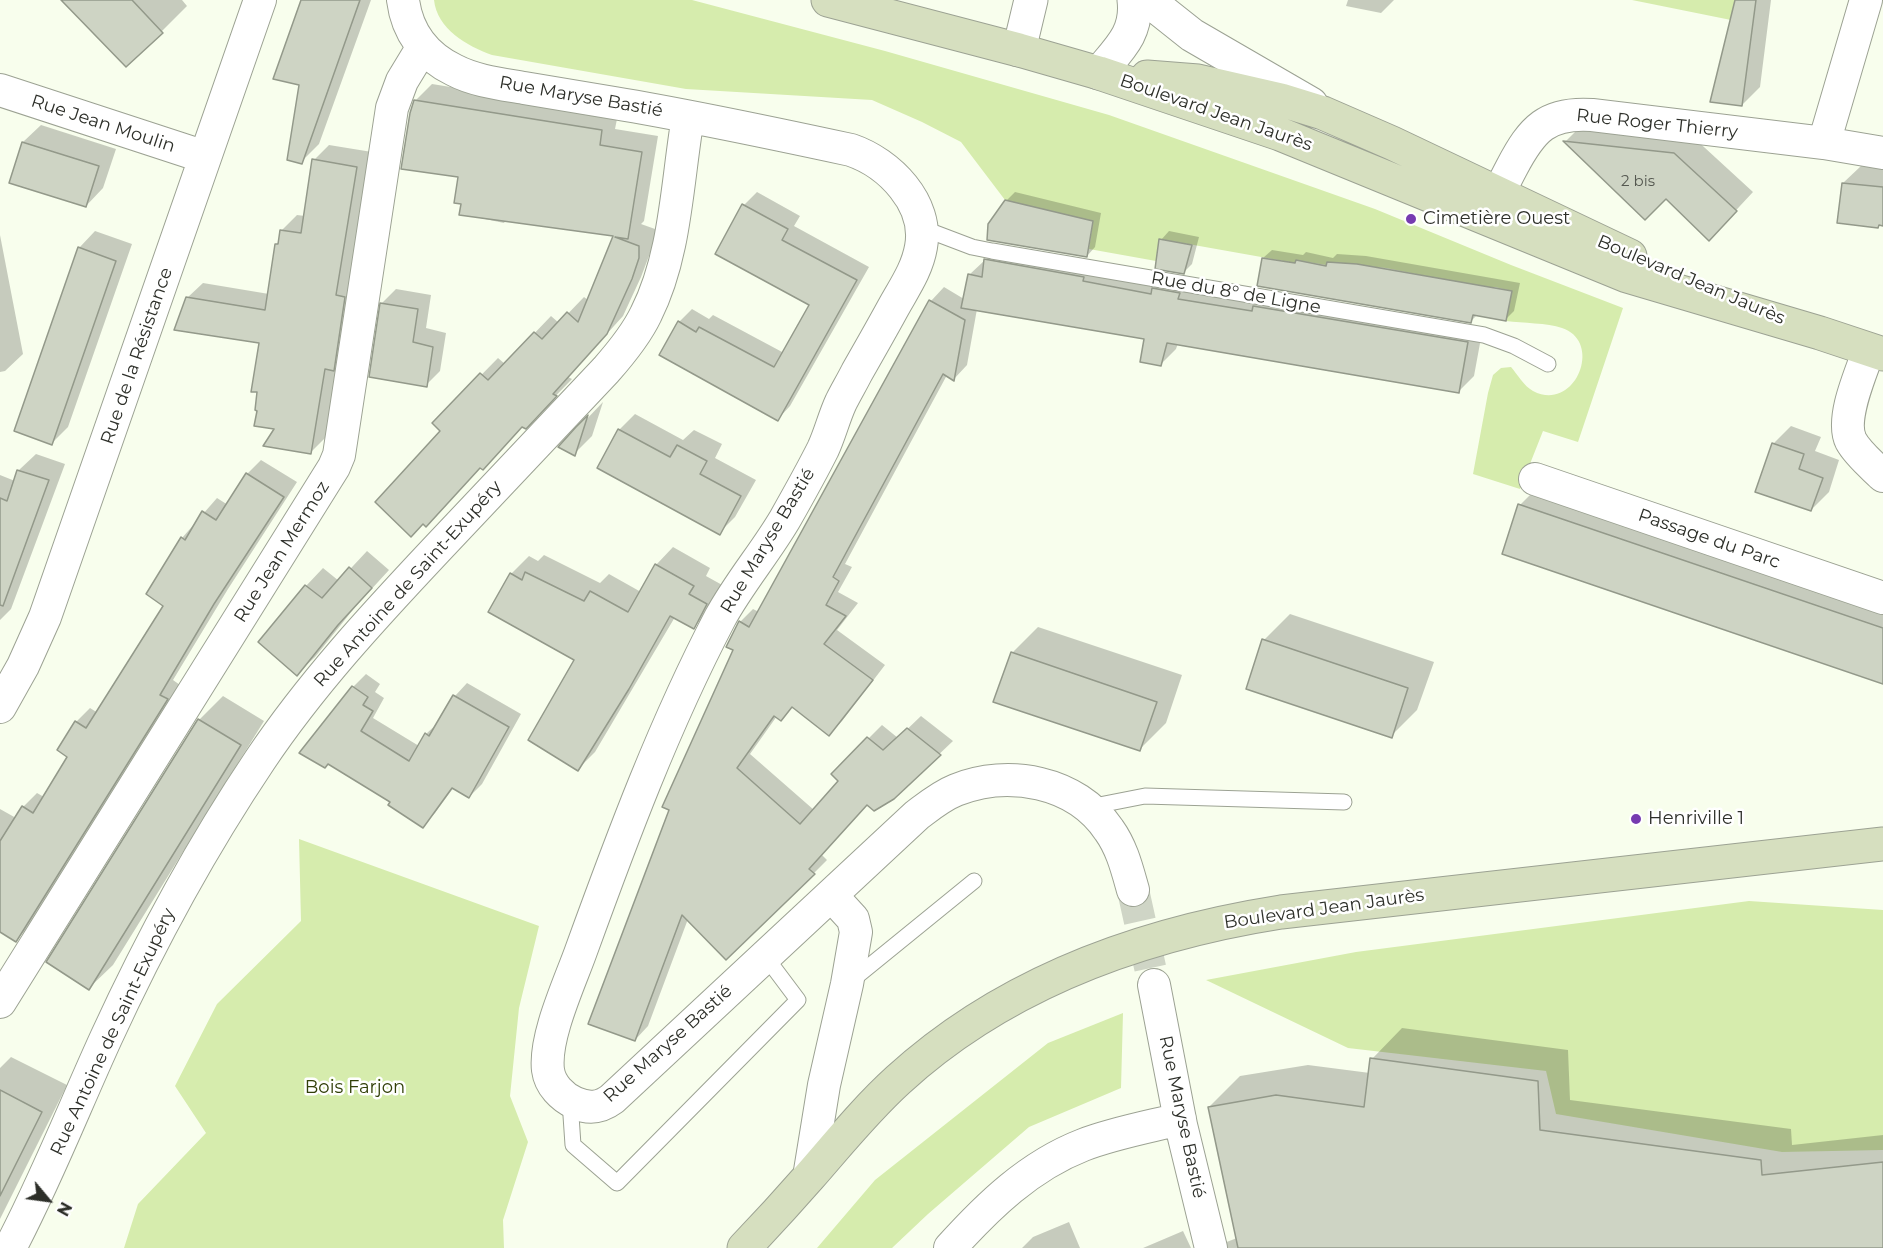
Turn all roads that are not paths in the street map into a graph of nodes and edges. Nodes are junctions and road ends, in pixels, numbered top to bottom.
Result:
1 (260, 0) edge
2 (403, 0) edge
3 (828, 0) edge
4 (1031, 0) edge
5 (1134, 0) edge
6 (1148, 0) edge
7 (1866, 0) edge
8 (422, 48) junction
9 (1019, 50) junction
10 (1099, 73) junction
11 (0, 90) edge
12 (688, 117) junction
13 (1338, 120) junction
14 (1824, 143) junction
15 (1883, 153) edge
16 (206, 157) junction
17 (1492, 205) junction
18 (922, 228) junction
19 (1876, 352) edge
20 (1548, 364) dead end
21 (1883, 476) edge
22 (1535, 480) dead end
23 (1883, 598) edge
24 (0, 707) edge
25 (1344, 802) dead end
26 (1089, 807) junction
27 (1883, 844) edge
28 (974, 881) dead end
29 (1133, 890) tunnel mouth
30 (831, 895) junction
31 (765, 956) junction
32 (847, 984) junction
33 (1154, 985) tunnel mouth
34 (0, 1002) edge
35 (570, 1101) junction
36 (1180, 1119) junction
37 (809, 1177) junction
38 (10, 1248) edge
39 (744, 1248) edge
40 (760, 1248) edge
41 (950, 1248) edge
42 (1211, 1248) edge

1 - 16 street, Rue de la Résistance
2 - 8 street, Rue Maryse Bastié
3 - 9 main road
4 - 9 street
5 - 10 street
6 - 13 street
7 - 14 street
8 - 12 street, Rue Maryse Bastié
8 - 34 street, Rue Jean Mermoz
9 - 10 main road
10 - 13 main road, Boulevard Jean Jaurès
10 - 17 main road, Boulevard Jean Jaurès
11 - 16 street, Rue Jean Moulin
12 - 18 street, Rue Maryse Bastié
12 - 38 street, Rue Antoine de Saint-Exupéry
13 - 17 main road, Boulevard Jean Jaurès
14 - 15 street, Rue Roger Thierry
14 - 17 street, Rue Roger Thierry
16 - 24 street, Rue de la Résistance
17 - 19 main road, Boulevard Jean Jaurès
18 - 20 lane, Rue du 8° de Ligne
18 - 35 street, Rue Maryse Bastié
19 - 21 street
22 - 23 street, Passage du Parc
25 - 26 lane
26 - 29 street, Rue Maryse Bastié
26 - 30 street, Rue Maryse Bastié
27 - 37 main road, Boulevard Jean Jaurès
28 - 32 lane
30 - 31 street, Rue Maryse Bastié
30 - 32 street
31 - 35 street, Rue Maryse Bastié
31 - 35 lane
32 - 37 street
33 - 36 street, Rue Maryse Bastié
36 - 41 street
36 - 42 street, Rue Maryse Bastié
37 - 39 main road, Boulevard Jean Jaurès
37 - 40 main road, Boulevard Jean Jaurès

